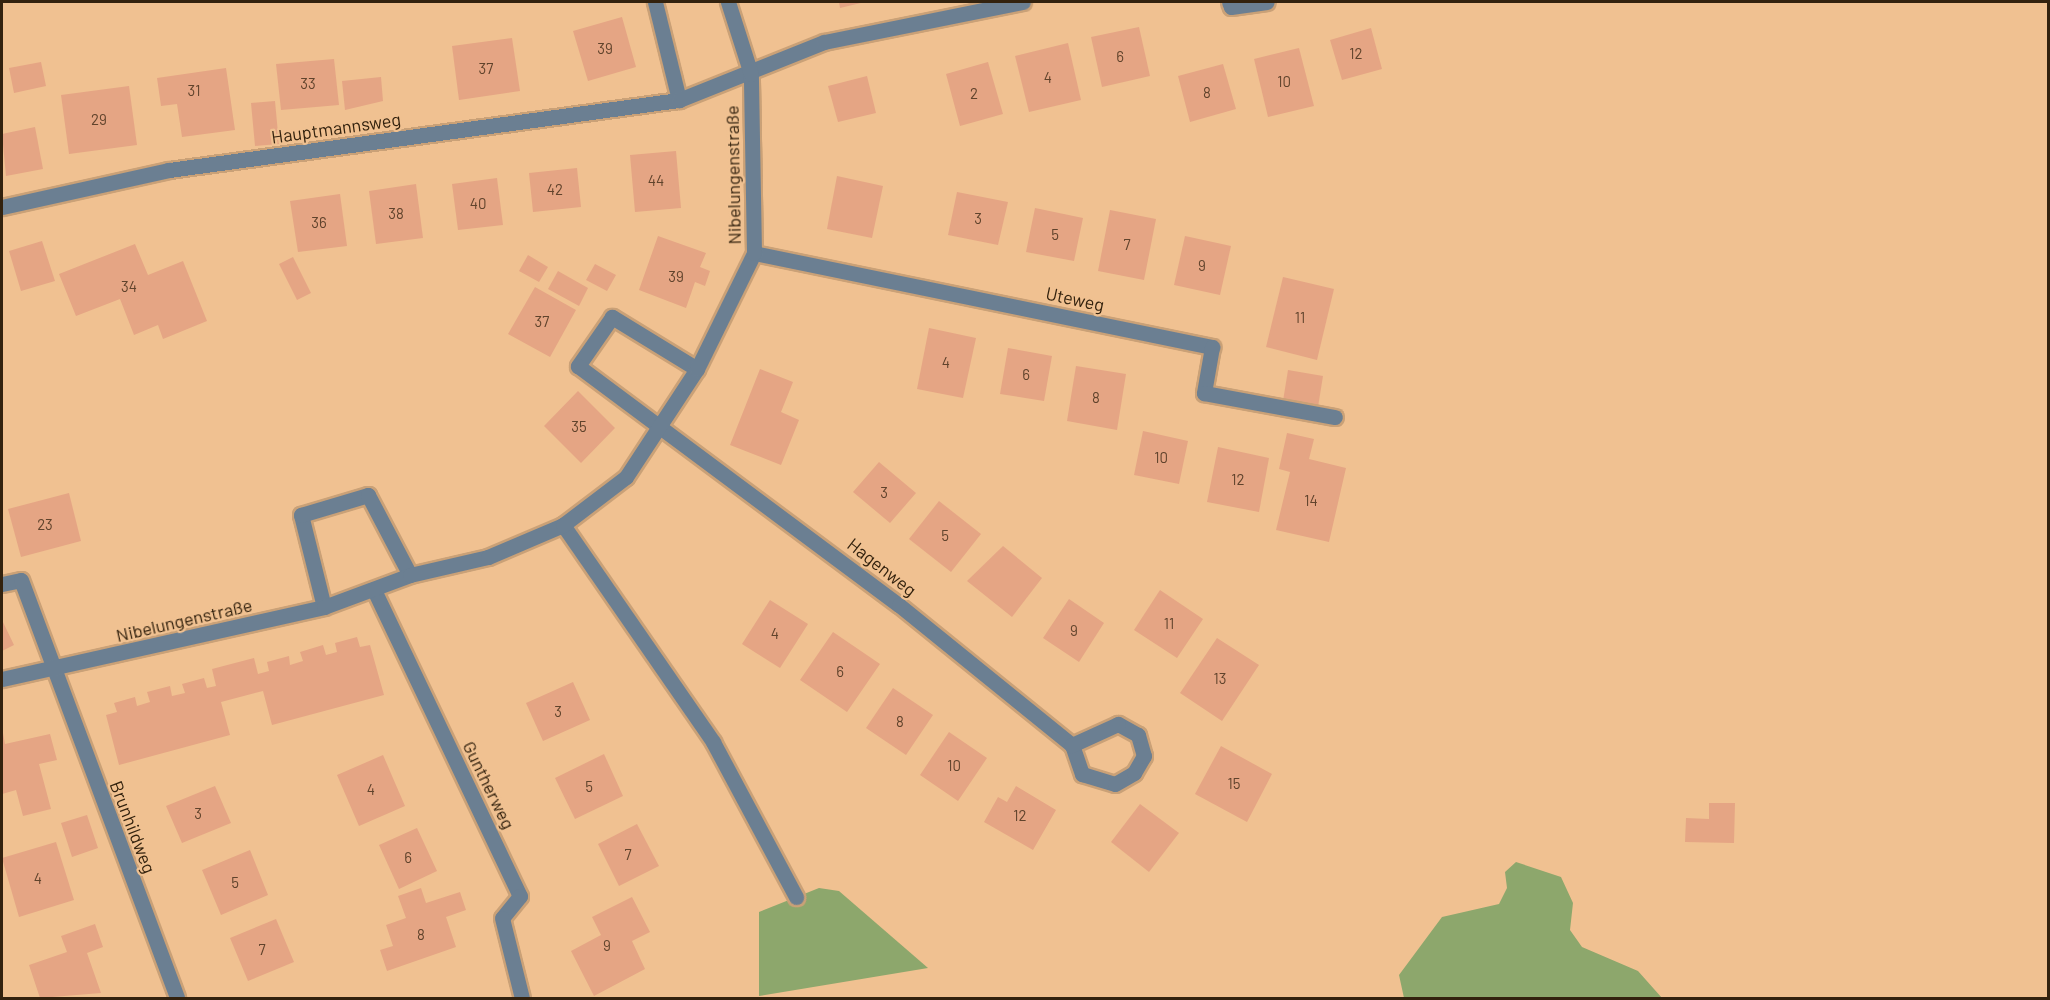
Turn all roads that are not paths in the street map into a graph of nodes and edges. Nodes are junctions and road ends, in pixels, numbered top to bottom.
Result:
1 (655, 2) edge
2 (728, 2) edge
3 (1023, 2) edge
4 (1229, 2) edge
5 (1267, 2) edge
6 (751, 74) junction
7 (679, 100) junction
8 (2, 207) edge
9 (754, 253) junction
10 (698, 369) junction
11 (1335, 417) dead end
12 (662, 427) junction
13 (563, 525) junction
14 (410, 574) junction
15 (2, 584) edge
16 (374, 590) junction
17 (324, 607) junction
18 (53, 670) junction
19 (2, 679) edge
20 (1072, 746) junction
21 (796, 897) dead end
22 (177, 999) edge
23 (522, 999) edge

1 - 7 street
2 - 6 street
3 - 6 street, Hauptmannsweg
4 - 5 street
6 - 7 street, Hauptmannsweg
6 - 9 street, Nibelungenstraße
7 - 8 street, Hauptmannsweg
9 - 10 street, Nibelungenstraße
9 - 11 street, Uteweg
10 - 12 street, Nibelungenstraße
10 - 12 street
12 - 13 street, Nibelungenstraße
12 - 20 street, Hagenweg
13 - 14 street, Nibelungenstraße
13 - 21 street
14 - 16 street, Nibelungenstraße
14 - 17 street
15 - 18 street
16 - 17 street, Nibelungenstraße
16 - 23 street, Guntherweg
17 - 18 street, Nibelungenstraße
18 - 19 street, Nibelungenstraße
18 - 22 street, Brunhildweg
20 - 20 street

